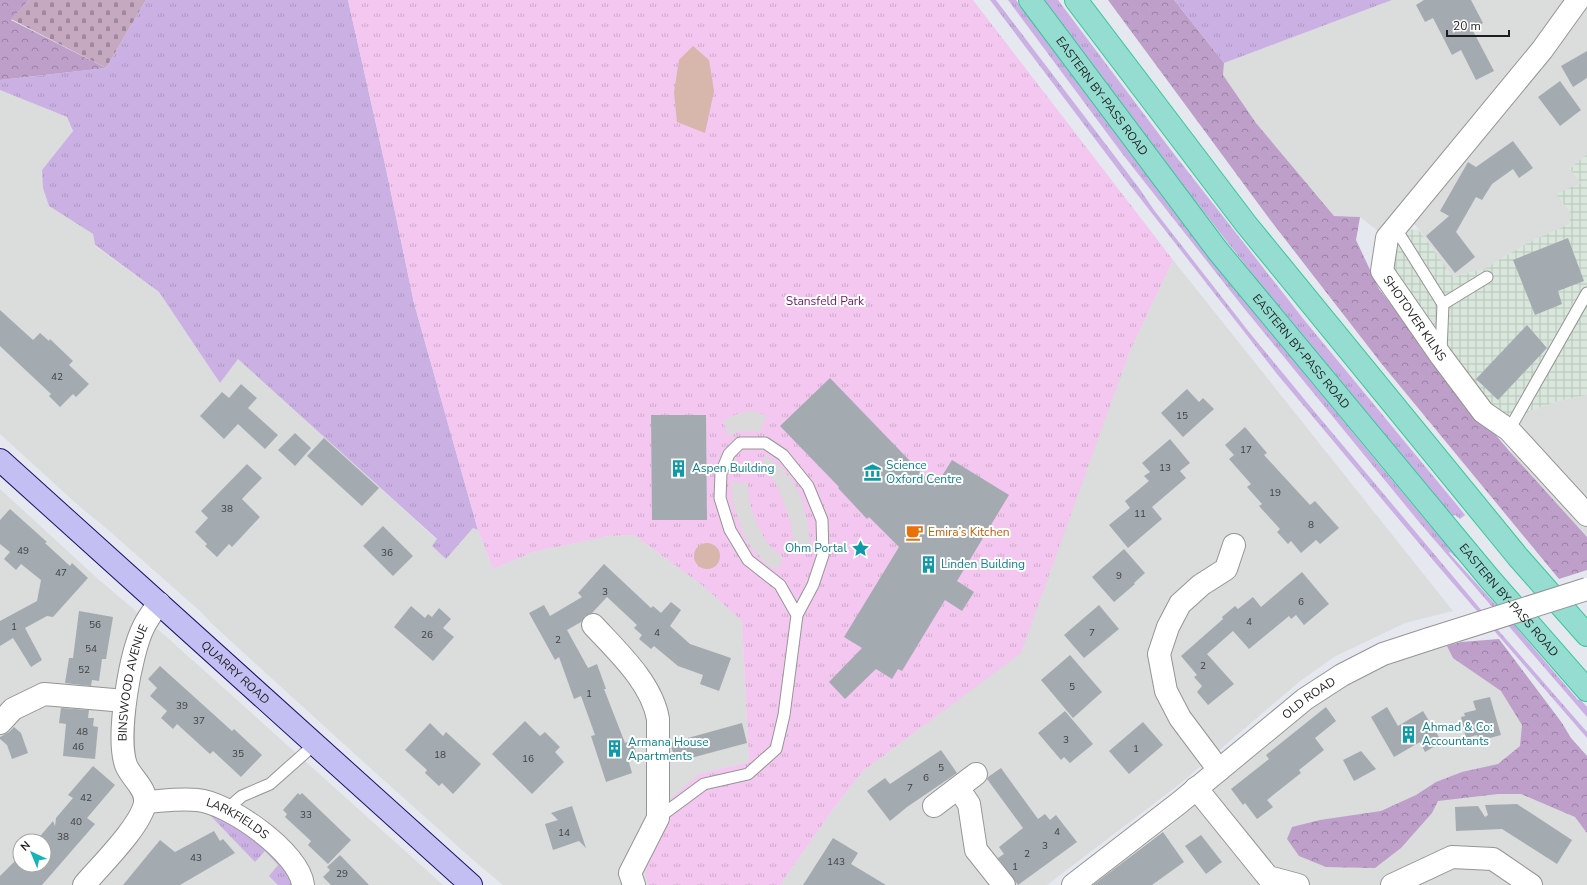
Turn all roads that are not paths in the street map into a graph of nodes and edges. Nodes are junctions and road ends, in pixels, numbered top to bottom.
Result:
1 (1030, 0) edge
2 (1076, 0) edge
3 (1578, 0) edge
4 (1396, 229) junction
5 (1487, 277) dead end
6 (1587, 293) edge
7 (1443, 304) junction
8 (1441, 356) junction
9 (1509, 430) junction
10 (0, 460) edge
11 (1587, 515) edge
12 (1234, 545) dead end
13 (1587, 589) edge
14 (159, 603) junction
15 (797, 615) junction
16 (593, 625) dead end
17 (1587, 635) edge
18 (1587, 690) edge
19 (125, 701) junction
20 (0, 723) edge
21 (315, 744) junction
22 (1219, 770) junction
23 (976, 774) dead end
24 (958, 788) junction
25 (1196, 788) junction
26 (145, 802) junction
27 (934, 806) dead end
28 (227, 809) junction
29 (658, 818) junction
30 (1268, 881) edge
31 (84, 885) edge
32 (303, 885) edge
33 (471, 885) edge
34 (634, 885) edge
35 (1004, 885) edge
36 (1073, 885) edge
37 (1298, 885) edge
38 (1392, 885) edge
39 (1531, 885) edge

1 - 18 highway, EASTERN BY-PASS ROAD
2 - 17 highway
3 - 4 street, SHOTOVER KILNS
4 - 7 lane
4 - 8 street, SHOTOVER KILNS
5 - 7 lane
6 - 9 lane
7 - 8 lane
8 - 9 street, SHOTOVER KILNS
9 - 11 street, SHOTOVER KILNS
10 - 14 street, QUARRY ROAD
12 - 22 street
13 - 22 street, OLD ROAD, bridge
14 - 19 street, BINSWOOD AVENUE
14 - 21 street, QUARRY ROAD
15 - 15 lane
15 - 29 lane
16 - 29 street
19 - 20 street
19 - 26 street, BINSWOOD AVENUE
21 - 28 lane
21 - 33 street, QUARRY ROAD
22 - 25 street, OLD ROAD
23 - 24 street
24 - 27 street
24 - 35 street
25 - 30 street
25 - 36 street, OLD ROAD
26 - 28 street, LARKFIELDS
26 - 31 street
28 - 32 street, LARKFIELDS
29 - 34 street
30 - 37 street
38 - 39 street

